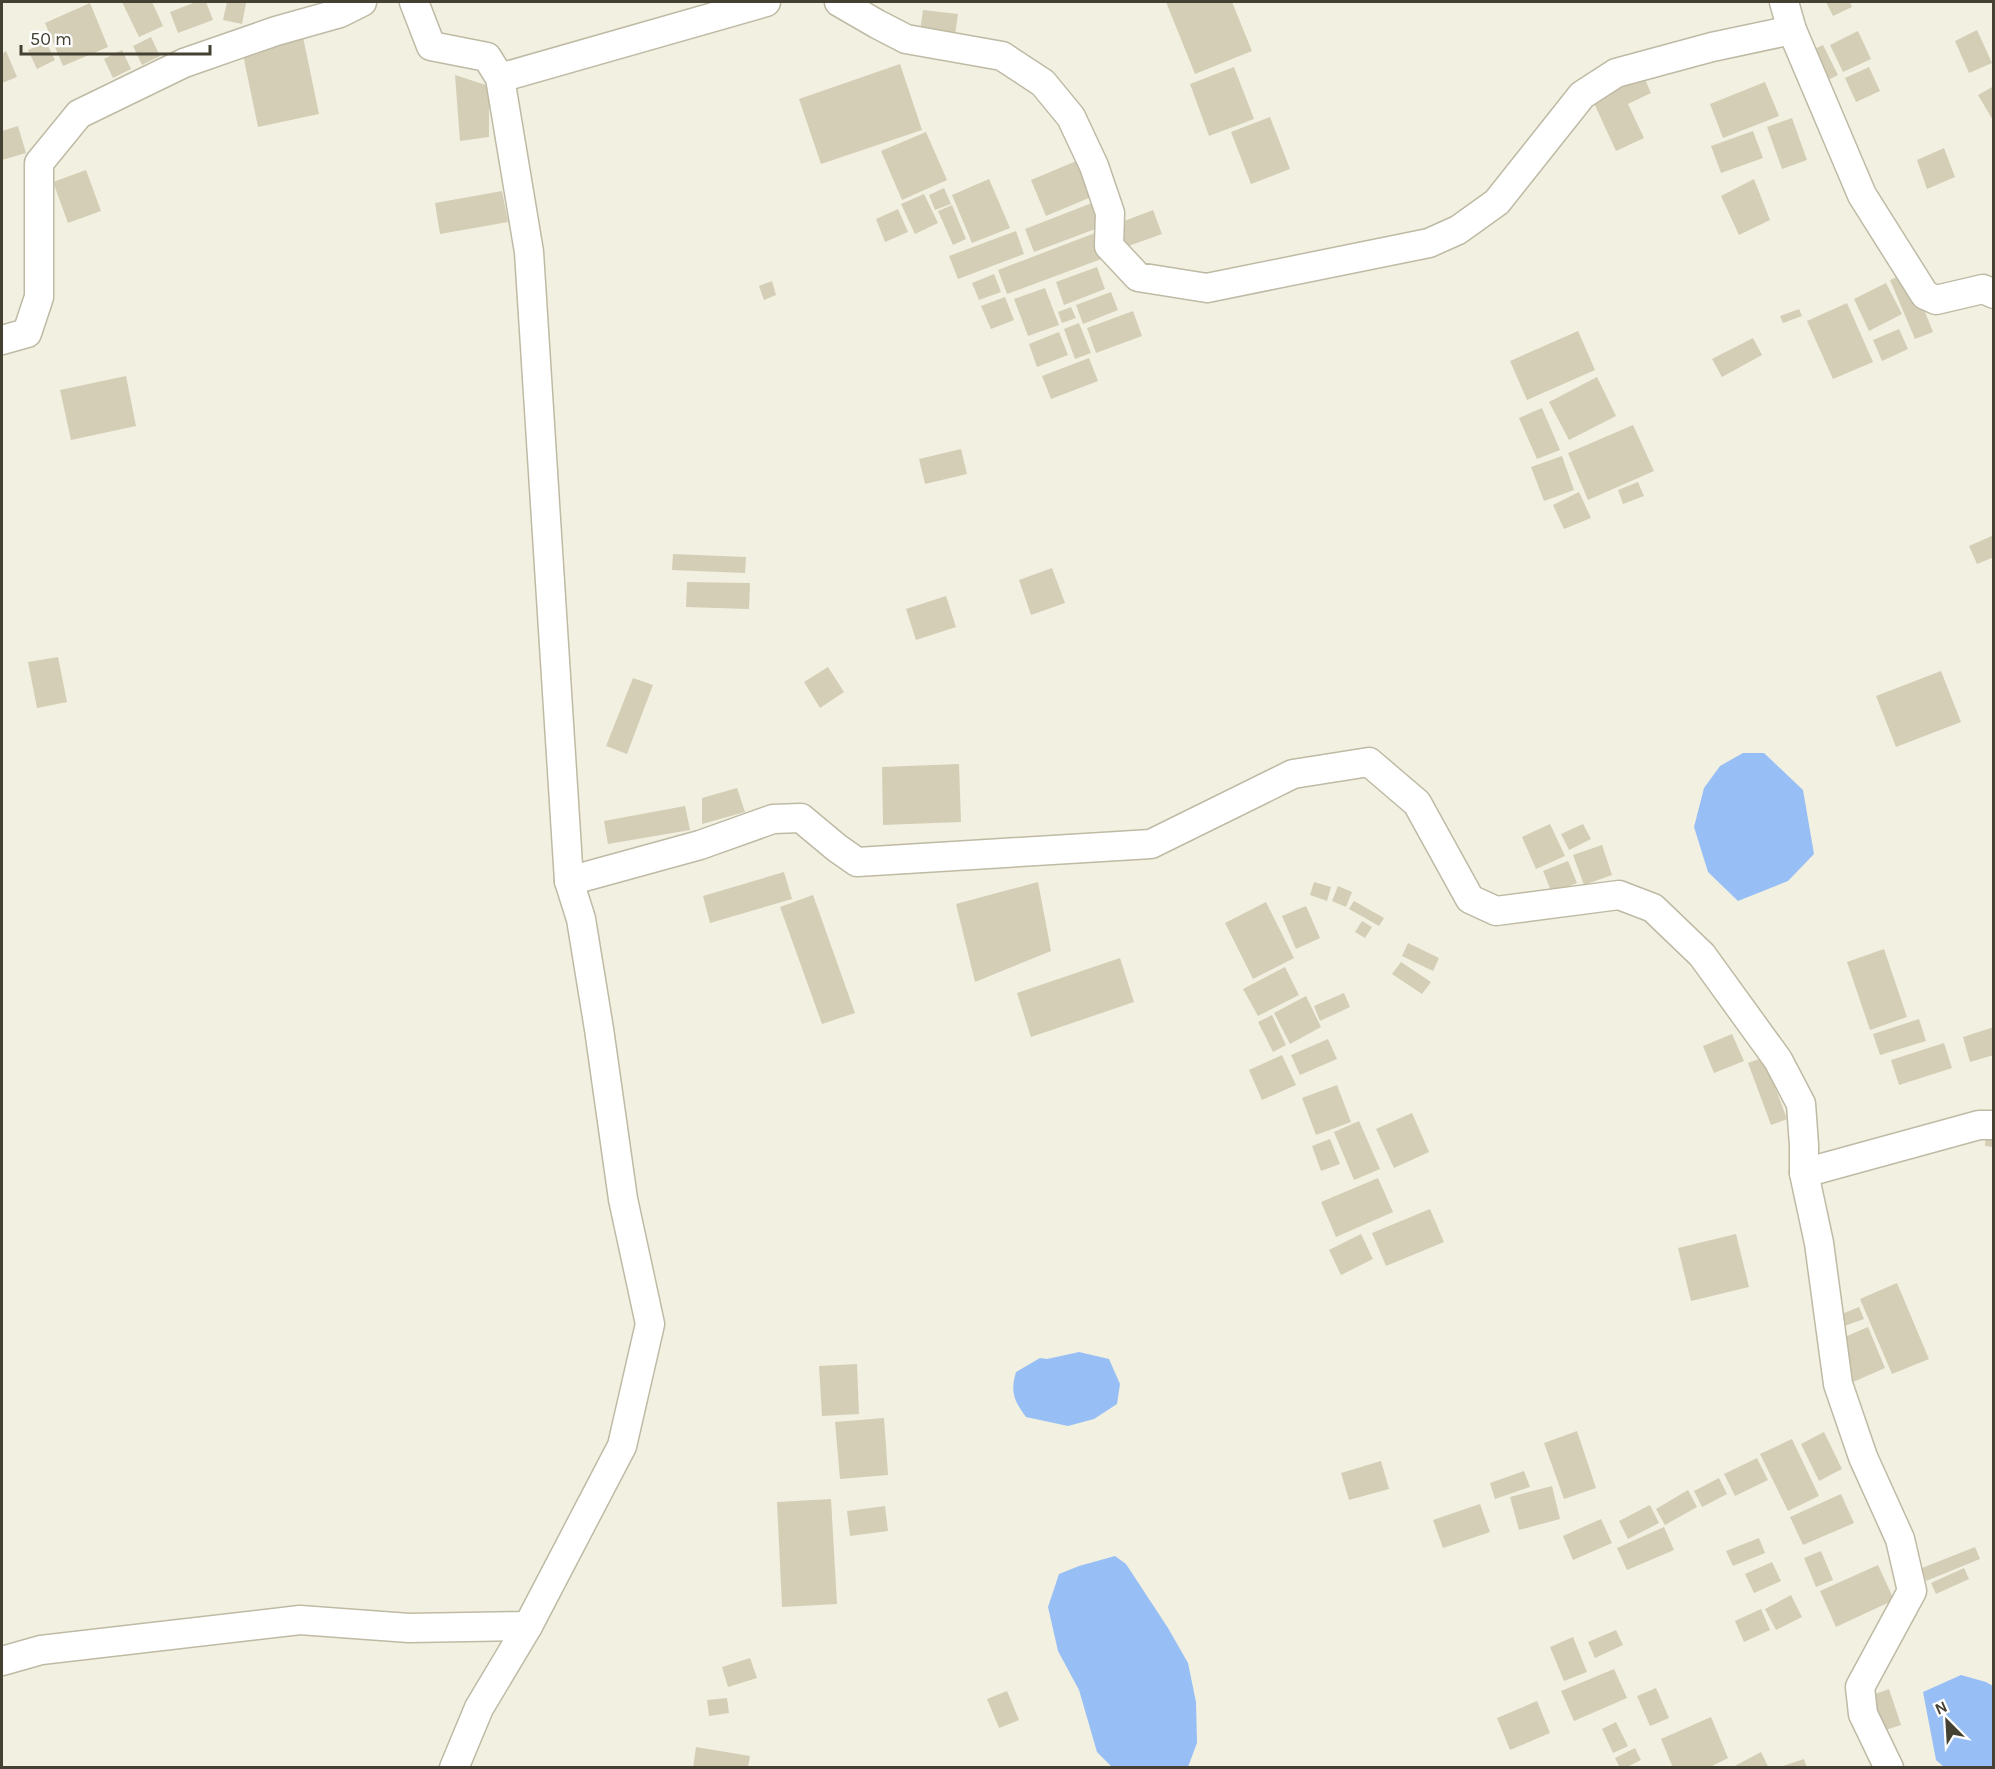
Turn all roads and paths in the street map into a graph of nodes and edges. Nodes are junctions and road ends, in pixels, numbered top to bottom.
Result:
1 (362, 2) edge
2 (414, 2) edge
3 (766, 2) edge
4 (839, 2) edge
5 (1784, 2) edge
6 (1792, 30) junction
7 (500, 78) junction
8 (1994, 294) edge
9 (2, 340) edge
10 (569, 881) junction
11 (1994, 1125) edge
12 (1804, 1173) junction
13 (528, 1626) junction
14 (2, 1661) edge
15 (454, 1767) edge
16 (1889, 1767) edge

1 - 9 street
2 - 7 street
3 - 7 street
4 - 6 street
5 - 6 street
6 - 8 street
7 - 10 street
10 - 12 street
10 - 13 street
11 - 12 street
12 - 16 street
13 - 14 street
13 - 15 street

